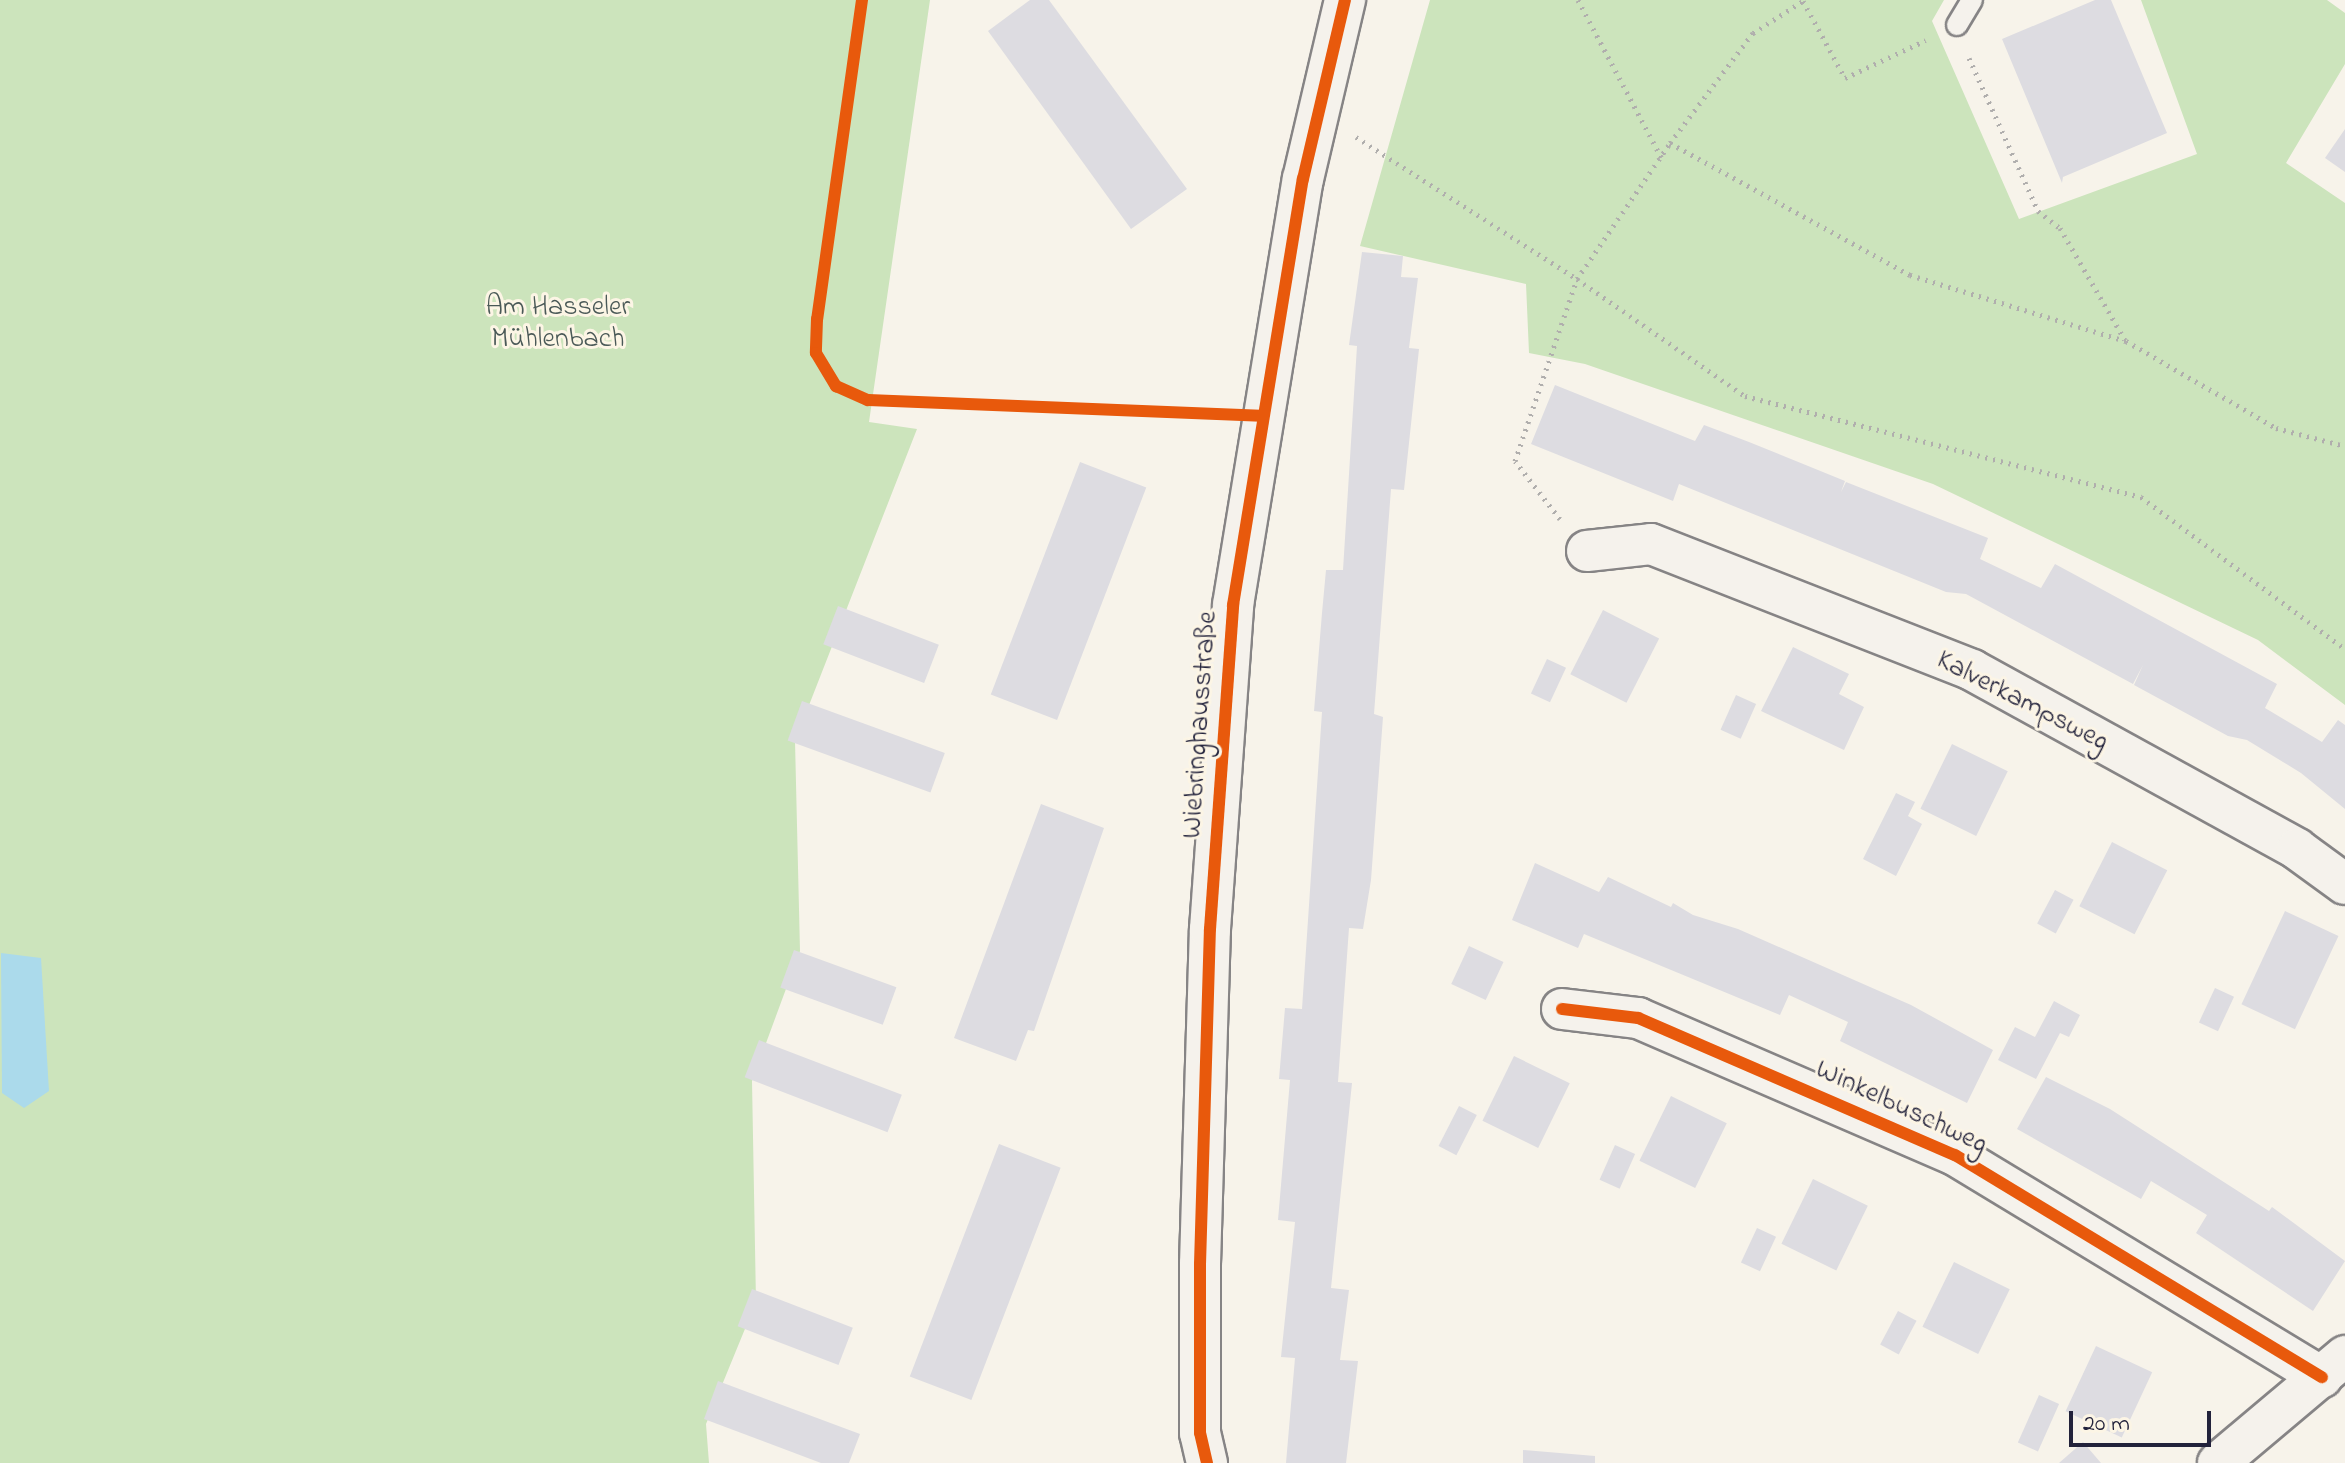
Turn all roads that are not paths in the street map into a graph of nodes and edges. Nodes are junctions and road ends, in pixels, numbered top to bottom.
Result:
1 (1345, 0) edge
2 (1972, 0) edge
3 (1957, 25) road end
4 (1587, 551) road end
5 (2345, 884) edge
6 (1562, 1009) dead end
7 (2334, 1366) edge
8 (1207, 1463) edge
9 (2218, 1463) edge

1 - 8 street, Wiebringhausstraße
2 - 3 lane
4 - 5 street, Kalverkampsweg
6 - 7 street, Winkelbuschweg
7 - 9 street

